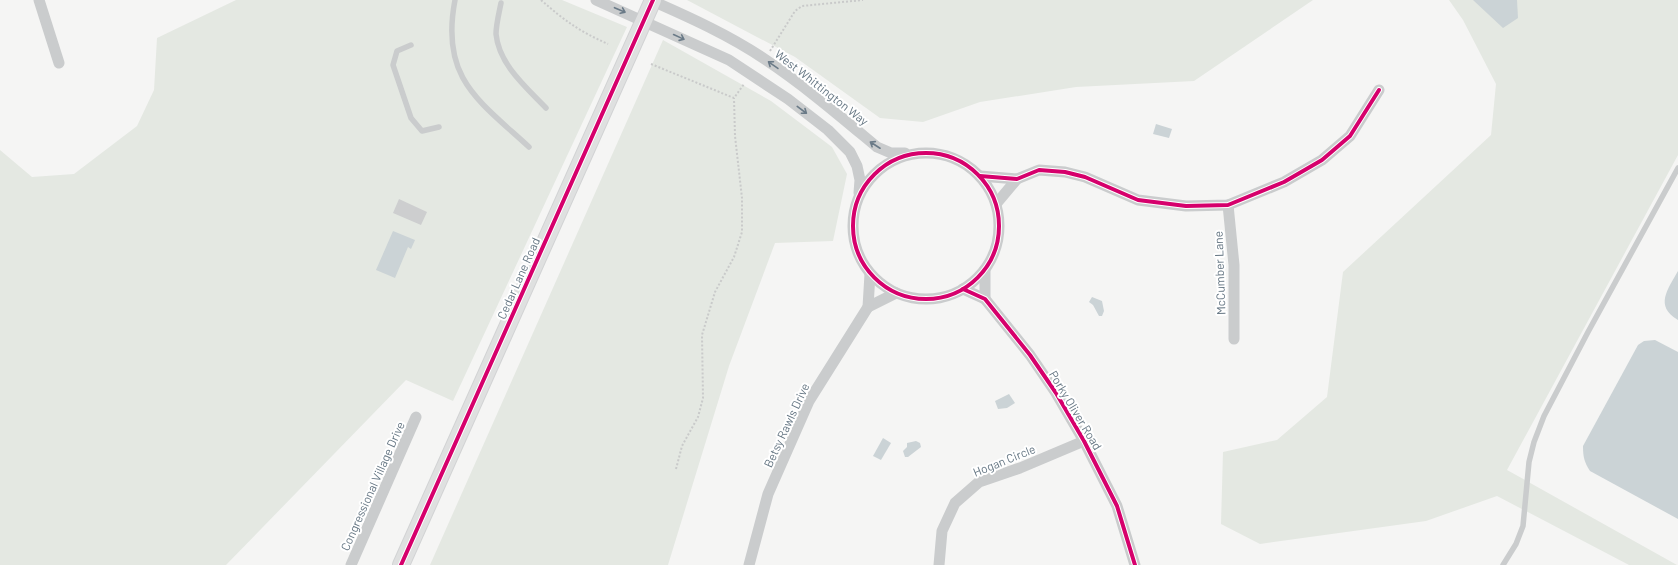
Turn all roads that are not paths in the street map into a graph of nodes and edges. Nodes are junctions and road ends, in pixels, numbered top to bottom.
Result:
1 (39, 0) edge
2 (455, 0) edge
3 (596, 0) edge
4 (652, 0) edge
5 (501, 3) dead end
6 (644, 20) junction
7 (411, 45) dead end
8 (59, 63) dead end
9 (1379, 90) dead end
10 (546, 108) dead end
11 (439, 127) dead end
12 (529, 147) dead end
13 (912, 154) junction
14 (1678, 168) edge
15 (980, 176) junction
16 (1017, 179) junction
17 (858, 196) junction
18 (996, 204) junction
19 (1228, 205) junction
20 (985, 270) junction
21 (870, 274) junction
22 (963, 289) junction
23 (896, 293) junction
24 (985, 299) junction
25 (868, 307) junction
26 (1234, 339) dead end
27 (416, 418) dead end
28 (1084, 441) junction
29 (351, 565) edge
30 (401, 565) edge
31 (749, 565) edge
32 (939, 565) edge
33 (1135, 565) edge
34 (1503, 565) edge

1 - 8 street
2 - 12 lane
3 -> 6 street
4 - 6 street, Cedar Lane Road
13 -> 4 street, West Whittington Way
5 - 10 lane
6 -> 17 street
6 - 30 street, Cedar Lane Road
7 - 11 lane
9 - 19 street
13 - 15 street, West Whittington Way
13 - 17 street
14 - 34 lane
15 - 16 street
15 - 18 street
16 - 18 street
16 - 19 street
17 - 21 street
18 - 20 street
19 - 26 street, McCumber Lane
20 - 22 street
20 - 24 street
21 - 23 street
21 - 25 street, Betsy Rawls Drive
22 - 23 street
22 - 24 street, Porky Oliver Road
23 - 25 street
24 - 28 street, Porky Oliver Road
25 - 31 street, Betsy Rawls Drive
27 - 29 street, Congressional Village Drive
28 - 32 street, Hogan Circle
28 - 33 street, Porky Oliver Road

